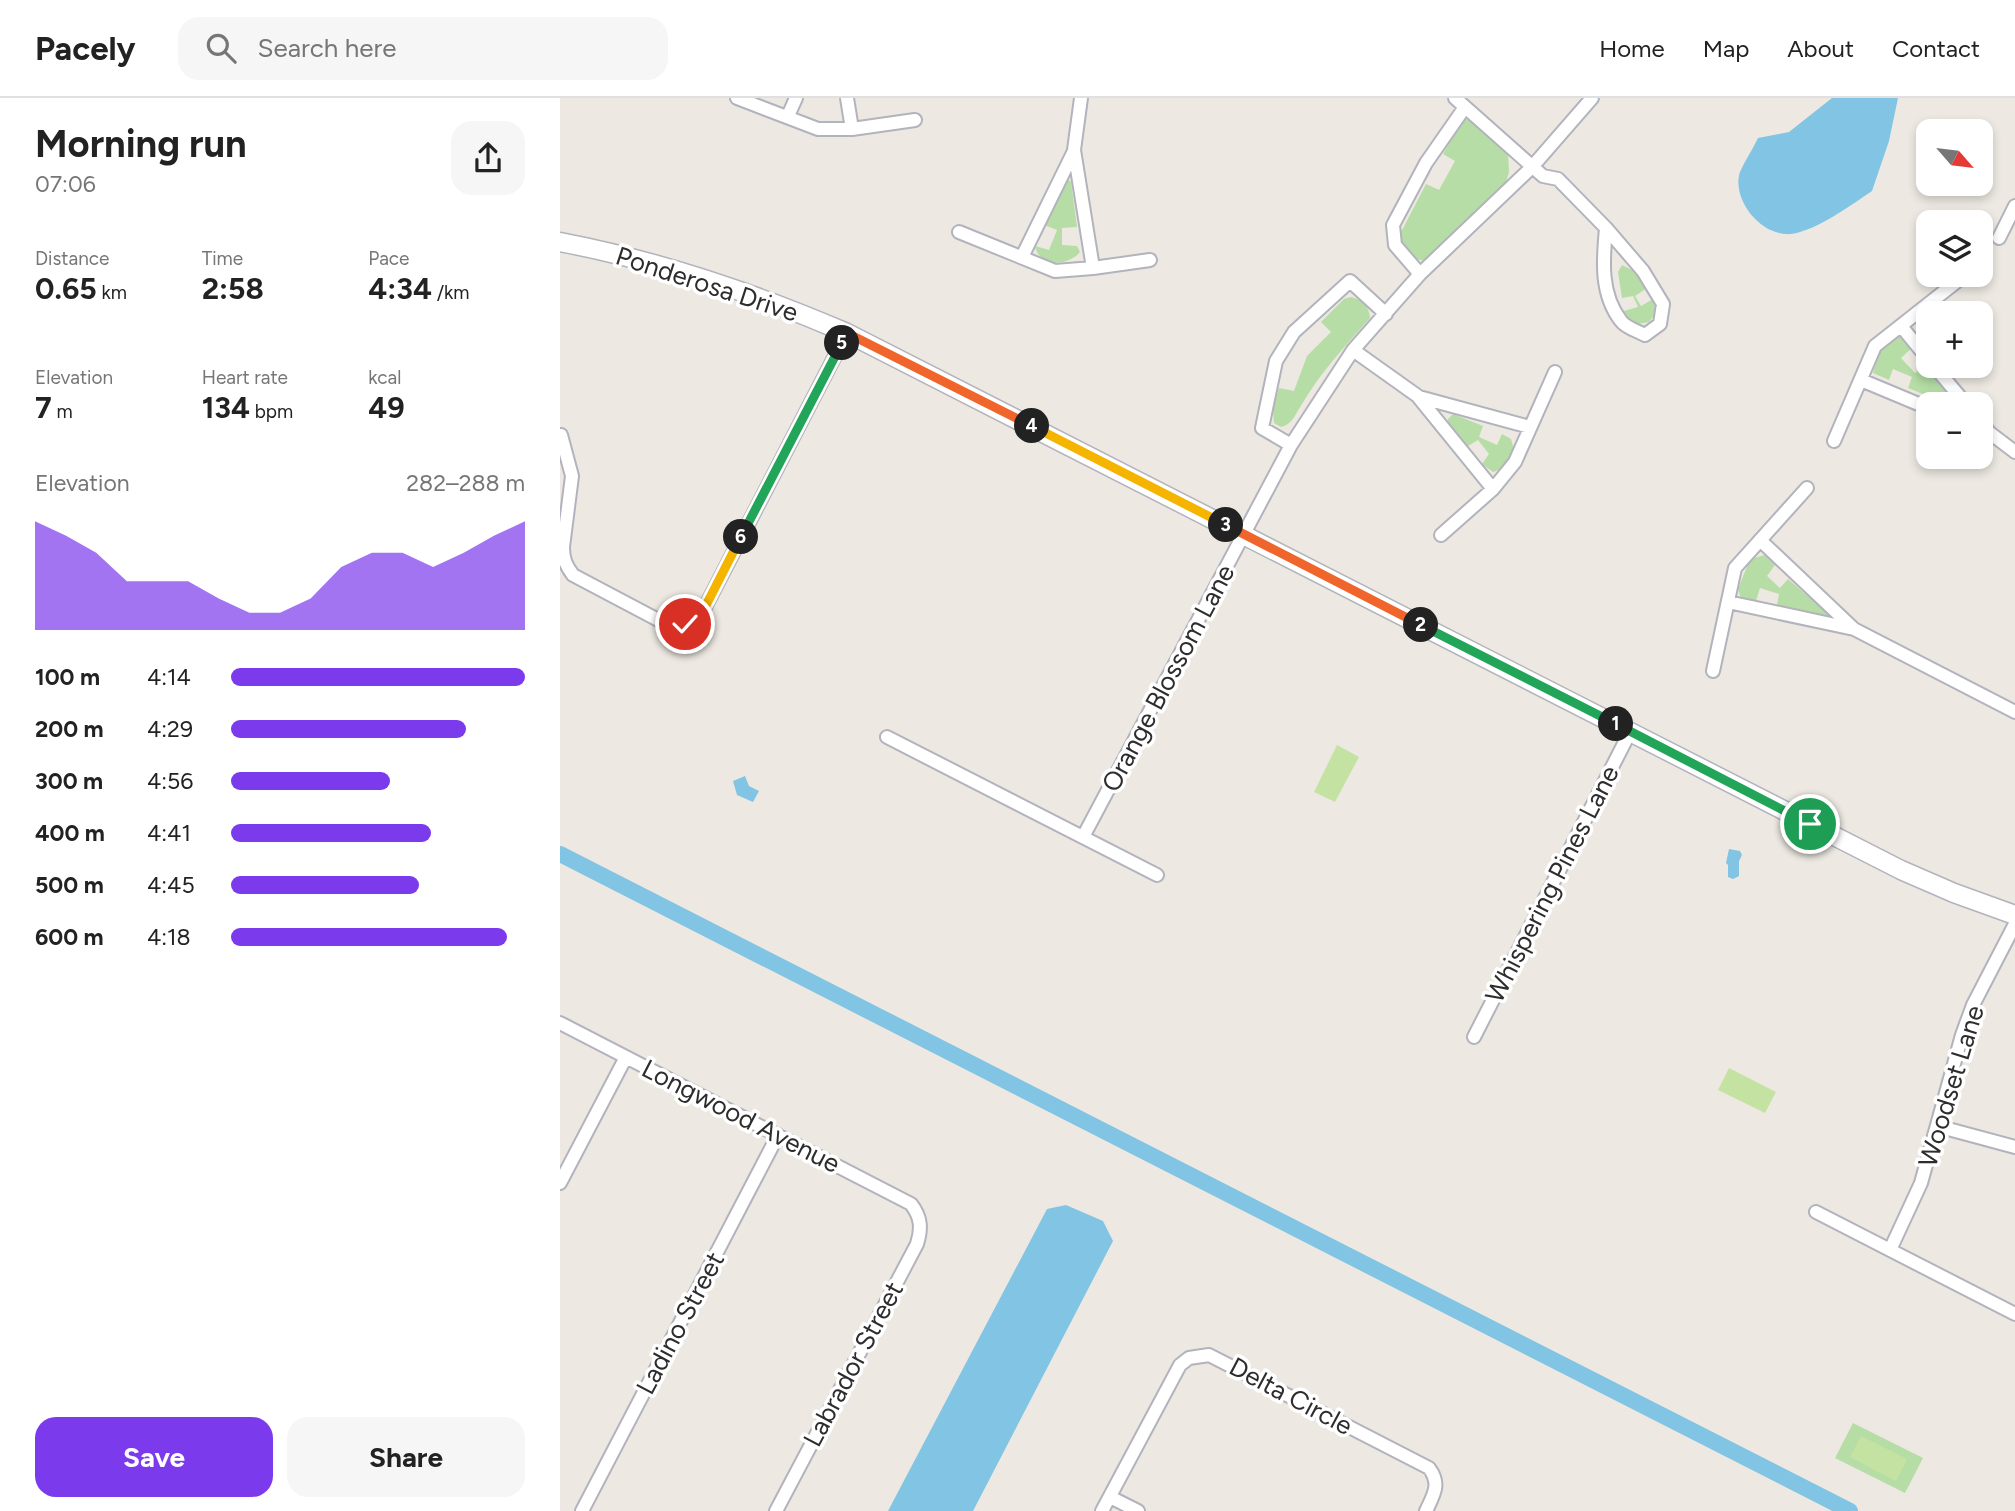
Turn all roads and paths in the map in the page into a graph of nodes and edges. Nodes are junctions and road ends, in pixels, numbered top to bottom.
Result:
1 (737, 98) edge
2 (796, 98) edge
3 (847, 98) edge
4 (1081, 98) edge
5 (1455, 98) edge
6 (1591, 98) edge
7 (1465, 107) junction
8 (788, 116) junction
9 (915, 120) dead end
10 (852, 128) junction
11 (1074, 150) junction
12 (1532, 167) junction
13 (2015, 206) edge
14 (1606, 228) junction
15 (959, 232) dead end
16 (1999, 237) dead end
17 (560, 242) edge
18 (1022, 257) junction
19 (1150, 260) dead end
20 (1093, 268) junction
21 (1420, 274) junction
22 (1950, 287) edge
23 (1386, 314) junction
24 (1901, 326) junction
25 (847, 333) junction
26 (1916, 344) edge
27 (1353, 350) junction
28 (1555, 372) dead end
29 (1944, 378) edge
30 (1861, 380) junction
31 (1956, 392) edge
32 (1419, 397) junction
33 (1916, 403) edge
34 (1530, 427) junction
35 (561, 435) edge
36 (1993, 437) edge
37 (1834, 441) dead end
38 (1291, 445) junction
39 (2015, 452) edge
40 (1807, 488) dead end
41 (1493, 489) junction
42 (1245, 535) junction
43 (1441, 535) dead end
44 (1760, 540) junction
45 (1728, 602) junction
46 (1854, 629) junction
47 (1713, 671) dead end
48 (2015, 712) edge
49 (1630, 732) junction
50 (887, 737) dead end
51 (1083, 837) junction
52 (1157, 875) dead end
53 (2015, 915) edge
54 (2015, 923) edge
55 (560, 1023) edge
56 (1474, 1037) dead end
57 (626, 1057) junction
58 (1937, 1126) junction
59 (778, 1135) junction
60 (2015, 1147) edge
61 (560, 1183) edge
62 (1816, 1212) dead end
63 (918, 1216) joint
64 (1890, 1250) junction
65 (2015, 1314) edge
66 (1110, 1497) junction
67 (582, 1511) edge
68 (776, 1511) edge
69 (1102, 1511) edge
70 (1138, 1511) edge
71 (1426, 1511) edge

1 - 8 street
2 - 8 street
3 - 10 street
4 - 11 street
5 - 7 street
6 - 12 street, Orange Blossom Lane
7 - 12 street
7 - 21 street
8 - 10 street
9 - 10 street
11 - 18 street
11 - 20 street
12 - 14 street
12 - 21 street, Orange Blossom Lane
13 - 16 street
14 - 14 street
15 - 18 street
17 - 25 street, Ponderosa Drive
18 - 20 street
19 - 20 street
21 - 23 street, Orange Blossom Lane
22 - 24 street
23 - 27 street, Orange Blossom Lane
23 - 38 street
24 - 26 street
24 - 30 street
25 - 35 street
25 - 42 street, Ponderosa Drive
27 - 32 street
27 - 38 street, Orange Blossom Lane
28 - 34 street
29 - 31 street
30 - 33 street
30 - 37 street
32 - 34 street
32 - 41 street
34 - 41 street
36 - 39 street
38 - 42 street, Orange Blossom Lane
40 - 44 street
41 - 43 street
42 - 49 street, Ponderosa Drive
42 - 51 street, Orange Blossom Lane
44 - 45 street
44 - 46 street
45 - 46 street
45 - 47 street
46 - 48 street
49 - 53 street, Ponderosa Drive
49 - 56 street, Whispering Pines Lane
50 - 51 street
51 - 52 street
54 - 58 street, Woodset Lane
55 - 57 street, Longwood Avenue
57 - 59 street, Longwood Avenue
57 - 61 street
58 - 60 street
58 - 64 street, Woodset Lane
59 - 63 street, Longwood Avenue
59 - 67 street, Ladino Street
62 - 64 street
63 - 68 street, Labrador Street
64 - 65 street
66 - 69 street, Delta Circle
66 - 70 street
66 - 71 street, Delta Circle

